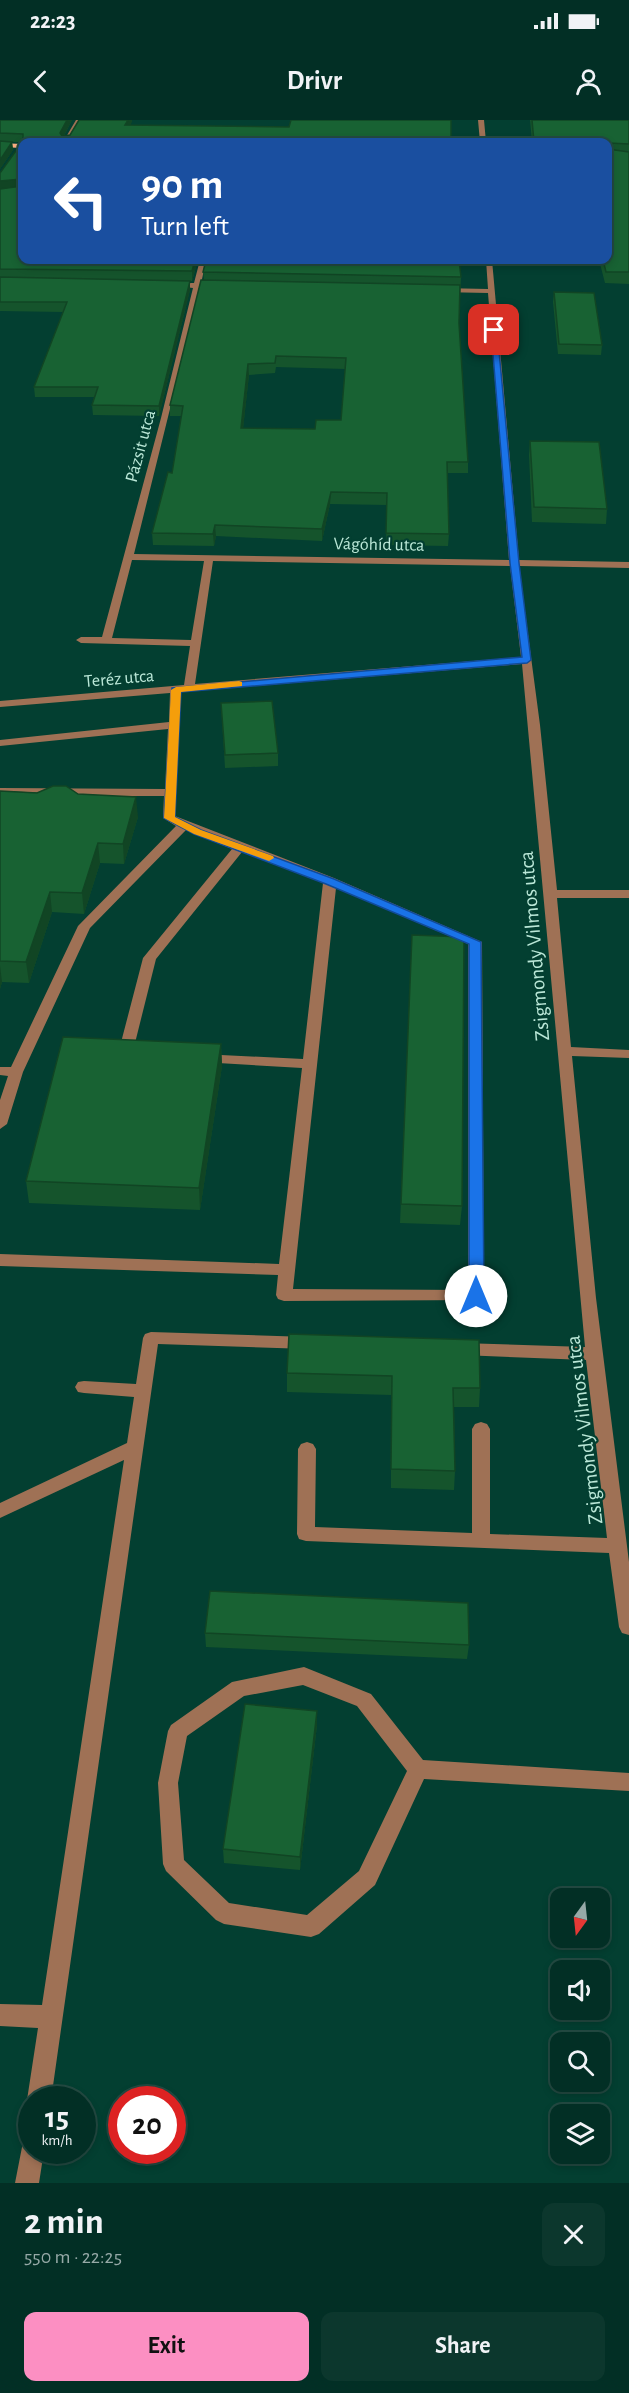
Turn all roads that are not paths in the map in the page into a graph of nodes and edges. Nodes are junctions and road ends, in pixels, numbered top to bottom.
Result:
1 (79, 120) edge
2 (481, 120) edge
3 (68, 138) edge
4 (481, 138) edge
5 (0, 145) edge
6 (18, 146) edge
7 (18, 151) edge
8 (16, 154) edge
9 (202, 264) edge
10 (489, 264) edge
11 (162, 285) edge
12 (197, 285) junction
13 (232, 286) edge
14 (426, 290) edge
15 (491, 291) junction
16 (129, 557) junction
17 (209, 558) junction
18 (514, 563) junction
19 (629, 565) edge
20 (81, 640) dead end
21 (106, 641) junction
22 (197, 643) junction
23 (527, 660) junction
24 (183, 689) junction
25 (0, 704) edge
26 (174, 725) junction
27 (0, 743) edge
28 (0, 792) edge
29 (170, 793) junction
30 (184, 825) junction
31 (240, 847) junction
32 (330, 881) junction
33 (549, 894) junction
34 (629, 894) edge
35 (563, 1051) junction
36 (629, 1054) edge
37 (148, 1055) edge
38 (184, 1057) edge
39 (309, 1064) junction
40 (0, 1071) edge
41 (16, 1072) junction
42 (0, 1124) edge
43 (0, 1260) edge
44 (286, 1270) junction
45 (323, 1343) edge
46 (440, 1348) edge
47 (594, 1354) junction
48 (84, 1387) dead end
49 (144, 1391) junction
50 (481, 1428) dead end
51 (135, 1447) junction
52 (308, 1449) dead end
53 (0, 1511) edge
54 (481, 1540) junction
55 (616, 1546) junction
56 (629, 1627) edge
57 (418, 1769) junction
58 (629, 1782) edge
59 (0, 2015) edge
60 (52, 2017) junction
61 (41, 2086) edge
62 (30, 2164) edge
63 (27, 2183) edge

1 - 3 street
2 - 4 street
5 - 6 main road
7 - 8 street
9 - 12 street, Pázsit utca
10 - 15 street, Zsigmondy Vilmos utca
11 - 12 street
12 - 13 street
12 - 16 street, Pázsit utca
14 - 15 street
15 - 18 street, Zsigmondy Vilmos utca
16 - 17 street, Vágóhíd utca
16 - 21 street, Pázsit utca
17 - 18 street, Vágóhíd utca
17 - 22 street
18 - 19 street, Vágóhíd utca
18 - 23 street, Zsigmondy Vilmos utca
20 - 21 street
21 - 22 street
22 - 24 street
23 - 24 street, Teréz utca
23 - 33 street, Zsigmondy Vilmos utca
24 - 25 street, Teréz utca
24 - 26 street
26 - 27 street
26 - 29 street
28 - 29 street
29 - 30 street
30 - 31 street
30 - 41 street
31 - 32 street
31 - 37 street
32 - 39 street
32 - 44 street
33 - 34 street
33 - 35 street, Zsigmondy Vilmos utca
35 - 36 street
35 - 47 street, Zsigmondy Vilmos utca
38 - 39 street
39 - 44 street
40 - 41 street
41 - 42 street
43 - 44 street
45 - 49 street
46 - 47 street
47 - 55 street, Zsigmondy Vilmos utca
48 - 49 street
49 - 51 street
50 - 54 street
51 - 53 street
51 - 60 street
52 - 54 street
54 - 55 street
55 - 56 street, Zsigmondy Vilmos utca
57 - 57 street
57 - 58 street
59 - 60 street
60 - 61 street
62 - 63 street

